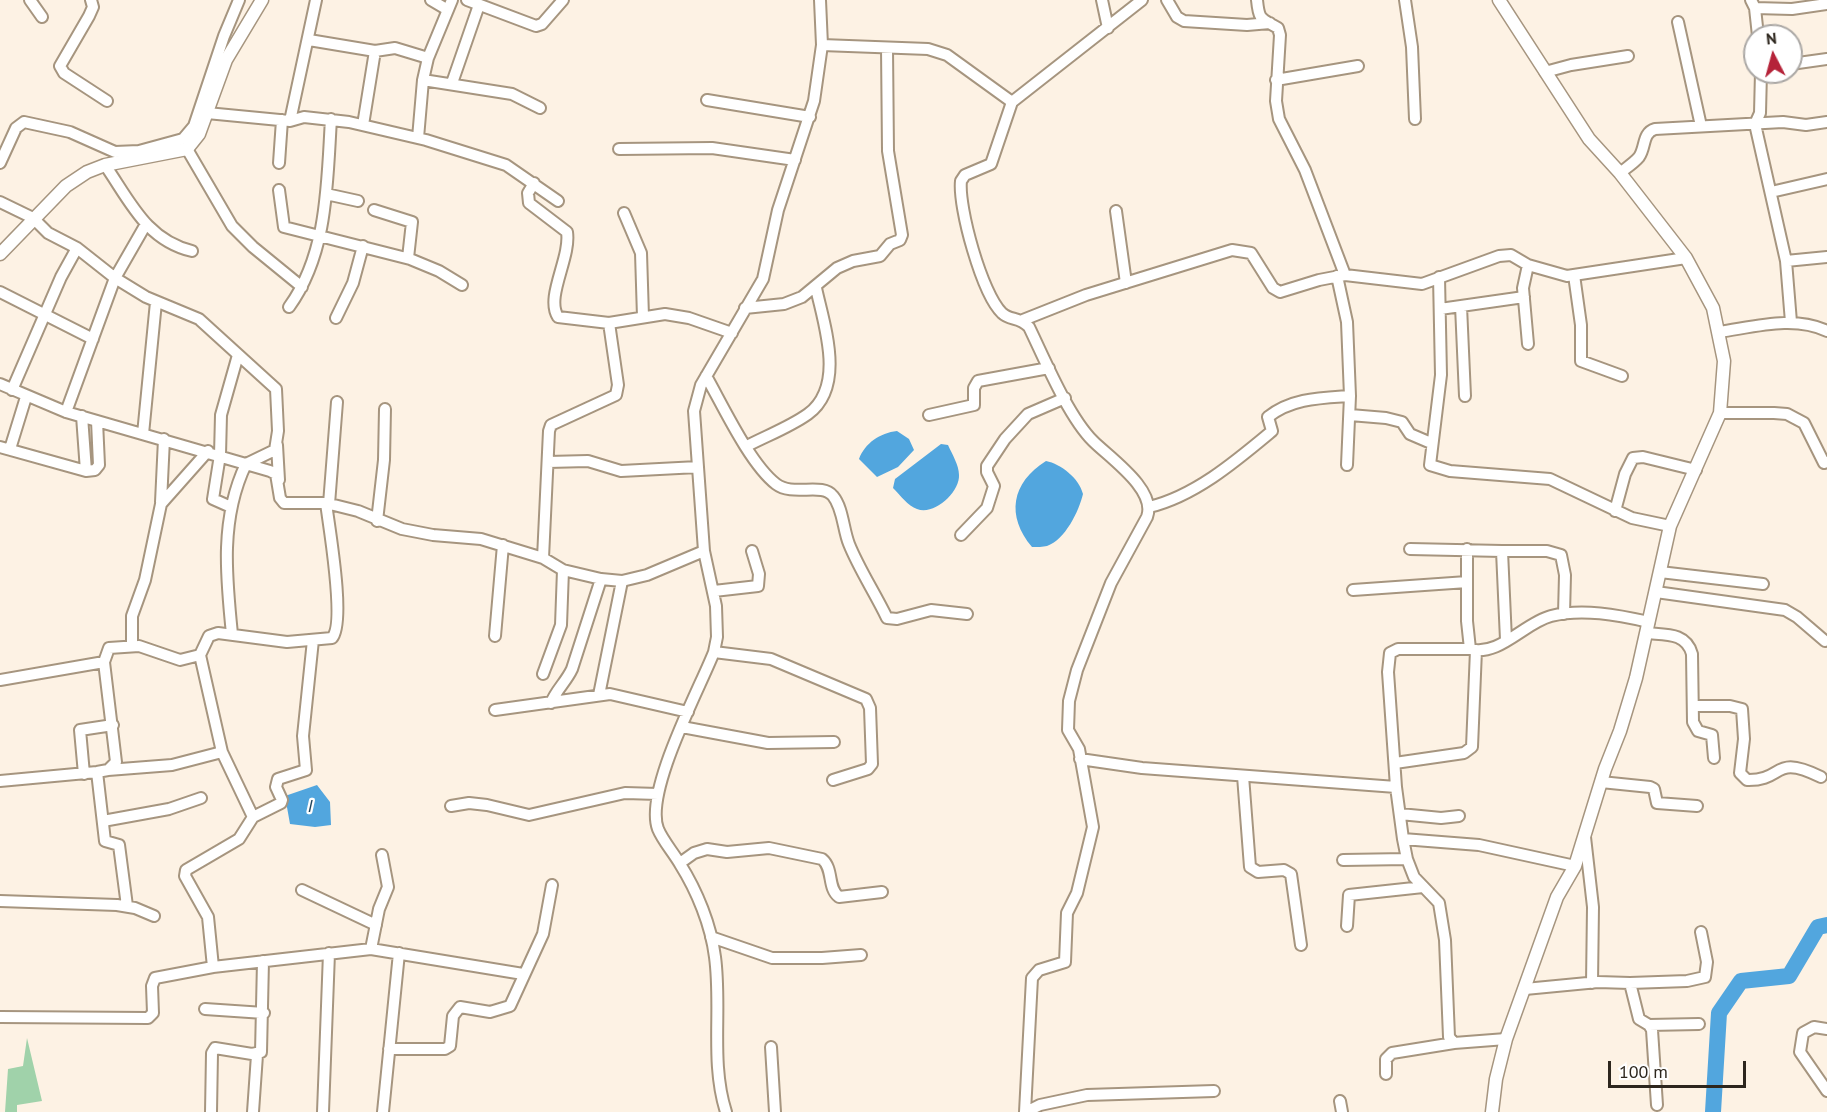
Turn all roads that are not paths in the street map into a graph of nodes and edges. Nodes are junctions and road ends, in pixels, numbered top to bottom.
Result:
1 (30, 0) edge
2 (91, 0) edge
3 (239, 0) edge
4 (262, 0) edge
5 (316, 0) edge
6 (431, 0) edge
7 (467, 0) edge
8 (563, 0) edge
9 (820, 0) edge
10 (1101, 0) edge
11 (1142, 0) edge
12 (1167, 0) edge
13 (1257, 0) edge
14 (1405, 0) edge
15 (1499, 0) edge
16 (479, 4) junction
17 (1753, 4) edge
18 (1799, 4) edge
19 (1827, 4) edge
20 (450, 5) edge
21 (42, 17) dead end
22 (1678, 22) dead end
23 (1271, 23) junction
24 (1756, 24) edge
25 (1108, 28) junction
26 (309, 40) junction
27 (822, 45) junction
28 (887, 48) junction
29 (375, 51) junction
30 (1629, 56) dead end
31 (428, 58) junction
32 (1827, 59) edge
33 (1803, 62) edge
34 (1359, 66) dead end
35 (1545, 72) junction
36 (423, 80) junction
37 (1276, 80) junction
38 (452, 83) junction
39 (1761, 84) edge
40 (707, 100) dead end
41 (106, 101) dead end
42 (1012, 102) junction
43 (540, 108) dead end
44 (207, 113) junction
45 (810, 117) junction
46 (331, 119) junction
47 (1415, 119) dead end
48 (286, 120) junction
49 (1827, 122) edge
50 (1755, 124) junction
51 (363, 125) junction
52 (1701, 126) junction
53 (418, 138) junction
54 (187, 149) junction
55 (619, 149) dead end
56 (795, 160) junction
57 (0, 163) edge
58 (279, 164) dead end
59 (105, 165) junction
60 (1620, 173) junction
61 (1827, 179) edge
62 (534, 183) junction
63 (279, 190) dead end
64 (1771, 192) junction
65 (326, 194) junction
66 (358, 201) dead end
67 (558, 201) dead end
68 (0, 202) edge
69 (374, 210) dead end
70 (1116, 211) dead end
71 (624, 213) dead end
72 (33, 218) junction
73 (146, 224) junction
74 (321, 235) junction
75 (363, 246) junction
76 (77, 248) junction
77 (192, 251) dead end
78 (0, 254) edge
79 (1827, 257) edge
80 (408, 258) junction
81 (1686, 258) junction
82 (1786, 261) junction
83 (1528, 265) junction
84 (1574, 275) junction
85 (1341, 276) junction
86 (1439, 276) junction
87 (116, 278) junction
88 (1126, 283) junction
89 (462, 285) dead end
90 (302, 287) junction
91 (816, 288) junction
92 (0, 292) edge
93 (1524, 297) junction
94 (156, 302) junction
95 (1461, 306) junction
96 (289, 307) dead end
97 (745, 308) junction
98 (1440, 309) junction
99 (46, 317) junction
100 (643, 317) junction
101 (336, 318) dead end
102 (1023, 320) junction
103 (1791, 322) junction
104 (609, 323) junction
105 (1827, 331) edge
106 (1719, 332) junction
107 (732, 333) junction
108 (93, 339) junction
109 (1528, 344) dead end
110 (238, 355) junction
111 (1049, 368) junction
112 (706, 376) junction
113 (1622, 376) dead end
114 (0, 384) edge
115 (12, 390) junction
116 (1350, 396) junction
117 (1465, 396) dead end
118 (26, 397) junction
119 (1065, 398) junction
120 (337, 402) dead end
121 (385, 409) dead end
122 (66, 412) junction
123 (1720, 413) junction
124 (929, 415) dead end
125 (1350, 415) junction
126 (82, 416) junction
127 (97, 421) junction
128 (143, 434) junction
129 (164, 440) junction
130 (277, 441) junction
131 (1431, 443) junction
132 (747, 446) junction
133 (5, 448) edge
134 (208, 451) junction
135 (220, 455) junction
136 (548, 462) junction
137 (1827, 462) edge
138 (246, 464) junction
139 (1347, 465) dead end
140 (698, 467) junction
141 (1696, 470) junction
142 (86, 471) junction
143 (279, 480) junction
144 (328, 503) junction
145 (161, 504) junction
146 (231, 507) junction
147 (1149, 507) junction
148 (1615, 511) junction
149 (377, 521) junction
150 (1670, 526) junction
151 (961, 536) dead end
152 (503, 545) junction
153 (1410, 549) dead end
154 (1467, 549) junction
155 (704, 551) junction
156 (752, 551) dead end
157 (1502, 551) junction
158 (543, 558) junction
159 (563, 570) junction
160 (1660, 572) junction
161 (601, 579) junction
162 (622, 581) junction
163 (1467, 582) junction
164 (1763, 584) dead end
165 (1353, 590) dead end
166 (714, 591) junction
167 (1656, 592) junction
168 (967, 614) dead end
169 (1564, 614) junction
170 (1647, 627) junction
171 (232, 634) junction
172 (495, 636) dead end
173 (313, 639) junction
174 (1506, 640) junction
175 (1825, 641) dead end
176 (132, 646) junction
177 (1473, 649) junction
178 (714, 652) junction
179 (200, 655) junction
180 (104, 662) junction
181 (543, 674) dead end
182 (0, 680) edge
183 (599, 694) junction
184 (551, 703) junction
185 (1693, 706) junction
186 (495, 710) dead end
187 (688, 712) junction
188 (113, 725) junction
189 (681, 727) junction
190 (834, 742) dead end
191 (222, 752) junction
192 (1714, 758) dead end
193 (1080, 759) junction
194 (1395, 763) junction
195 (103, 771) junction
196 (84, 774) junction
197 (1243, 776) junction
198 (1821, 777) dead end
199 (834, 780) dead end
200 (0, 781) edge
201 (1601, 782) junction
202 (1396, 787) junction
203 (658, 794) junction
204 (201, 798) dead end
205 (451, 806) dead end
206 (1697, 806) dead end
207 (1400, 814) junction
208 (1459, 816) dead end
209 (253, 817) junction
210 (103, 820) junction
211 (1585, 836) junction
212 (1403, 839) junction
213 (382, 855) dead end
214 (1407, 859) junction
215 (1343, 860) dead end
216 (680, 863) junction
217 (1575, 866) junction
218 (552, 885) dead end
219 (1423, 887) junction
220 (302, 890) dead end
221 (882, 892) dead end
222 (0, 901) edge
223 (127, 906) junction
224 (154, 916) dead end
225 (376, 925) junction
226 (1347, 926) dead end
227 (1701, 932) dead end
228 (711, 937) junction
229 (1301, 945) dead end
230 (371, 949) junction
231 (329, 953) junction
232 (399, 953) junction
233 (861, 955) dead end
234 (263, 961) junction
235 (213, 967) junction
236 (523, 974) junction
237 (1592, 983) junction
238 (1630, 983) junction
239 (1525, 989) junction
240 (205, 1009) dead end
241 (264, 1013) junction
242 (0, 1017) edge
243 (1699, 1024) dead end
244 (1649, 1025) junction
245 (1827, 1029) edge
246 (1506, 1039) junction
247 (1454, 1043) junction
248 (771, 1047) dead end
249 (389, 1049) junction
250 (257, 1055) junction
251 (1386, 1074) dead end
252 (1214, 1091) dead end
253 (1827, 1091) edge
254 (1657, 1105) dead end
255 (211, 1112) edge
256 (253, 1112) edge
257 (323, 1112) edge
258 (383, 1112) edge
259 (726, 1112) edge
260 (775, 1112) edge
261 (1025, 1112) edge
262 (1492, 1112) edge

1 - 21 street
2 - 41 street
3 - 57 street
4 - 44 street
5 - 26 street
6 - 20 street
7 - 16 street
8 - 16 street
9 - 27 street
10 - 25 street
11 - 25 street
12 - 23 street
13 - 23 street
14 - 47 street
15 - 35 street
16 - 38 street
17 - 18 street
17 - 24 street
18 - 19 street
20 - 31 street
22 - 52 street
23 - 37 street
25 - 42 street
26 - 29 street
26 - 48 street
27 - 28 street
27 - 45 street
28 - 42 street
28 - 91 street
29 - 31 street
29 - 51 street
30 - 35 street
31 - 36 street
32 - 33 street
34 - 37 street
35 - 60 street
36 - 38 street
36 - 53 street
37 - 85 street
38 - 43 street
39 - 50 street
40 - 45 street
42 - 102 street
44 - 48 street
44 - 54 street
45 - 56 street
46 - 48 street
46 - 51 street
46 - 65 street
48 - 58 street
49 - 50 street
50 - 52 street
50 - 64 street
51 - 53 street
52 - 60 street
53 - 62 street
54 - 59 street
54 - 90 street
55 - 56 street
56 - 97 street
59 - 72 street
59 - 73 street
60 - 81 street
61 - 64 street
62 - 67 street
62 - 104 street
63 - 74 street
64 - 82 street
65 - 66 street
65 - 74 street
68 - 72 street
69 - 80 street
70 - 88 street
71 - 100 street
72 - 76 street
72 - 78 street
73 - 77 street
73 - 87 street
74 - 75 street
74 - 90 street
75 - 80 street
75 - 101 street
76 - 87 street
76 - 99 street
79 - 82 street
80 - 89 street
81 - 84 street
81 - 106 street
82 - 103 street
83 - 84 street
83 - 86 street
83 - 93 street
84 - 113 street
85 - 86 street
85 - 88 street
85 - 116 street
86 - 98 street
87 - 94 street
87 - 108 street
88 - 102 street
90 - 96 street
91 - 97 street
91 - 132 street
92 - 99 street
93 - 95 street
93 - 109 street
94 - 110 street
94 - 128 street
95 - 98 street
95 - 117 street
97 - 107 street
98 - 131 street
99 - 108 street
99 - 115 street
100 - 104 street
100 - 107 street
102 - 111 street
103 - 105 street
103 - 106 street
104 - 136 street
106 - 123 street
107 - 112 street
108 - 122 street
110 - 130 street
110 - 135 street
111 - 119 street
111 - 124 street
112 - 132 street
112 - 140 street
114 - 115 street
115 - 118 street
116 - 125 street
116 - 147 street
118 - 122 street
118 - 133 street
119 - 147 street
119 - 151 street
120 - 144 street
121 - 149 street
122 - 126 street
123 - 137 street
123 - 141 street
125 - 131 street
125 - 139 street
126 - 127 street
126 - 142 street
127 - 128 street
127 - 142 street
128 - 129 street
129 - 134 street
129 - 145 street
130 - 138 street
130 - 143 street
131 - 148 street
132 - 168 street
133 - 142 street
134 - 135 street
134 - 145 street
135 - 138 street
135 - 146 street
136 - 140 street
136 - 158 street
138 - 143 street
138 - 146 street
140 - 155 street
141 - 148 street
141 - 150 street
143 - 144 street
144 - 149 street
144 - 173 street
145 - 176 street
146 - 171 street
147 - 193 street
148 - 150 street
149 - 152 street
150 - 160 street
152 - 158 street
152 - 172 street
153 - 154 street
154 - 157 street
154 - 163 street
155 - 162 street
155 - 166 street
156 - 166 street
157 - 169 street
157 - 174 street
158 - 159 street
159 - 161 street
159 - 181 street
160 - 164 street
160 - 167 street
161 - 162 street
161 - 184 street
162 - 183 street
163 - 165 street
163 - 177 street
166 - 178 street
167 - 170 street
167 - 175 street
169 - 170 street
169 - 174 street
170 - 185 street
170 - 201 street
171 - 173 street
171 - 179 street
173 - 209 street
174 - 177 street
176 - 179 street
176 - 180 street
177 - 194 street
177 - 194 street
178 - 187 street
178 - 199 street
179 - 191 street
180 - 182 street
180 - 188 street
183 - 184 street
183 - 187 street
184 - 186 street
185 - 192 street
185 - 198 street
187 - 189 street
188 - 195 street
188 - 196 street
189 - 190 street
189 - 203 street
191 - 195 street
191 - 209 street
193 - 197 street
193 - 261 street
194 - 202 street
195 - 196 street
195 - 210 street
196 - 200 street
197 - 202 street
197 - 229 street
201 - 206 street
201 - 211 street
202 - 207 street
203 - 205 street
203 - 216 street
204 - 210 street
207 - 208 street
207 - 212 street
209 - 235 street
210 - 223 street
211 - 217 street
211 - 237 street
212 - 214 street
212 - 217 street
213 - 225 street
214 - 215 street
214 - 219 street
216 - 221 street
216 - 228 street
217 - 239 street
218 - 236 street
219 - 226 street
219 - 247 street
220 - 225 street
222 - 223 street
223 - 224 street
225 - 230 street
227 - 238 street
228 - 233 street
228 - 259 street
230 - 231 street
230 - 232 street
231 - 234 street
231 - 257 street
232 - 236 street
232 - 249 street
234 - 235 street
234 - 241 street
235 - 242 street
236 - 249 street
237 - 238 street
237 - 239 street
238 - 244 street
239 - 246 street
240 - 241 street
241 - 250 street
243 - 244 street
244 - 254 street
245 - 253 street
246 - 247 street
246 - 262 street
247 - 251 street
248 - 260 street
249 - 258 street
250 - 255 street
250 - 256 street
252 - 261 street

